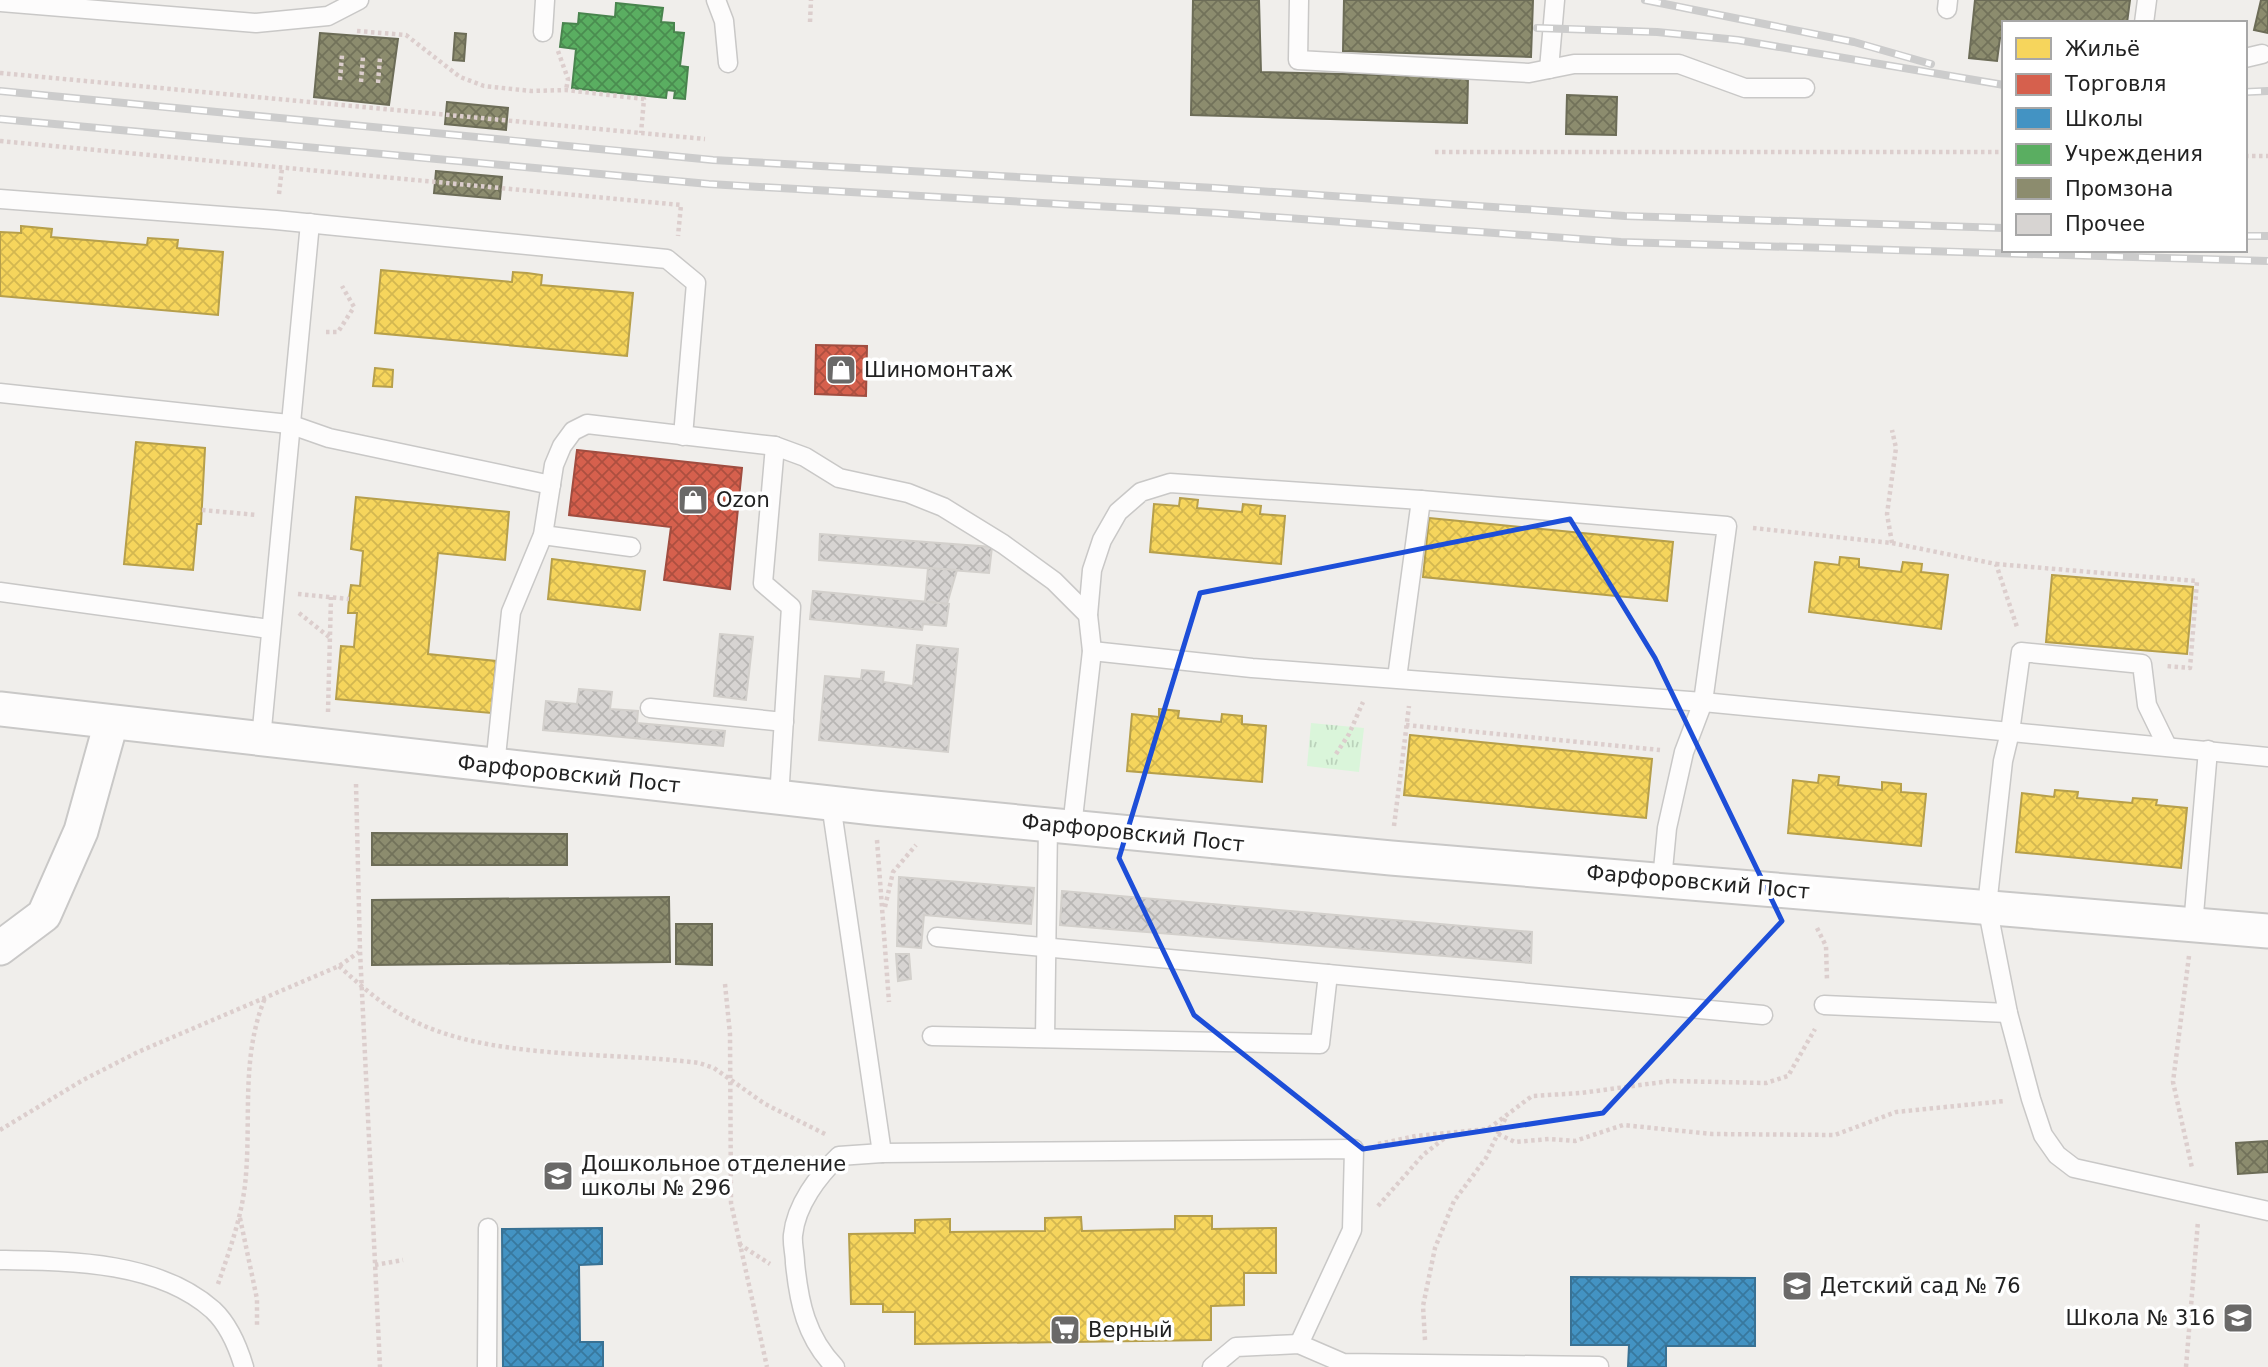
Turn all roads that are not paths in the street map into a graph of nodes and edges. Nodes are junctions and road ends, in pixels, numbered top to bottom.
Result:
1 (359, 0) edge
2 (545, 0) edge
3 (716, 0) edge
4 (1299, 0) edge
5 (1555, 0) edge
6 (2147, 0) edge
7 (0, 2) edge
8 (327, 8) edge
9 (2144, 21) edge
10 (543, 32) road end
11 (728, 63) dead end
12 (1549, 69) junction
13 (1805, 88) dead end
14 (0, 199) edge
15 (310, 223) junction
16 (0, 393) edge
17 (289, 424) junction
18 (683, 436) junction
19 (775, 446) junction
20 (551, 485) junction
21 (1421, 500) junction
22 (543, 535) junction
23 (631, 547) dead end
24 (0, 592) edge
25 (1088, 615) junction
26 (269, 629) junction
27 (1092, 650) junction
28 (1405, 678) junction
29 (1703, 702) junction
30 (650, 708) dead end
31 (0, 709) edge
32 (111, 723) junction
33 (784, 723) junction
34 (2010, 732) junction
35 (261, 739) junction
36 (2167, 746) junction
37 (2208, 751) junction
38 (2268, 757) edge
39 (495, 766) junction
40 (779, 798) junction
41 (831, 804) junction
42 (1060, 826) junction
43 (1662, 880) junction
44 (1987, 906) junction
45 (2193, 926) junction
46 (2268, 931) edge
47 (937, 937) dead end
48 (1046, 947) junction
49 (0, 948) edge
50 (1328, 974) junction
51 (1824, 1005) road end
52 (2008, 1013) junction
53 (1763, 1015) dead end
54 (932, 1036) dead end
55 (1045, 1038) junction
56 (882, 1153) junction
57 (2268, 1211) edge
58 (488, 1228) dead end
59 (0, 1260) edge
60 (1299, 1344) junction
61 (242, 1359) edge
62 (1599, 1366) edge
63 (487, 1367) edge
64 (835, 1367) edge
65 (1212, 1367) edge

1 - 8 lane
2 - 10 lane
3 - 11 lane
4 - 12 lane
5 - 12 lane
6 - 9 lane
7 - 8 lane
12 - 13 lane
14 - 15 lane
15 - 17 lane
15 - 18 lane
16 - 17 lane
17 - 20 lane
17 - 26 lane
18 - 19 lane
18 - 20 lane
19 - 25 lane
19 - 33 lane
20 - 22 lane
21 - 25 lane
21 - 28 lane
21 - 29 lane
22 - 23 lane
22 - 39 lane
24 - 26 lane
25 - 27 lane
26 - 35 lane
27 - 28 lane
27 - 42 lane
28 - 29 lane
29 - 34 lane
29 - 43 lane
30 - 33 lane
31 - 32 street, Фарфоровский Пост
32 - 35 street, Фарфоровский Пост
32 - 49 street
33 - 40 lane
34 - 36 lane
34 - 36 lane
34 - 44 lane
35 - 39 street, Фарфоровский Пост
36 - 37 lane
37 - 38 lane
37 - 45 lane
39 - 40 street, Фарфоровский Пост
40 - 41 street, Фарфоровский Пост
41 - 42 street, Фарфоровский Пост
41 - 56 lane
42 - 43 street, Фарфоровский Пост
42 - 48 lane
43 - 44 street, Фарфоровский Пост
44 - 45 street, Фарфоровский Пост
44 - 52 lane
45 - 46 street, Фарфоровский Пост
47 - 48 lane
48 - 50 lane
48 - 55 lane
50 - 53 lane
50 - 55 lane
51 - 52 lane
52 - 57 lane
54 - 55 lane
56 - 60 lane
56 - 64 lane
58 - 63 lane
59 - 61 lane
60 - 62 lane
60 - 65 lane

